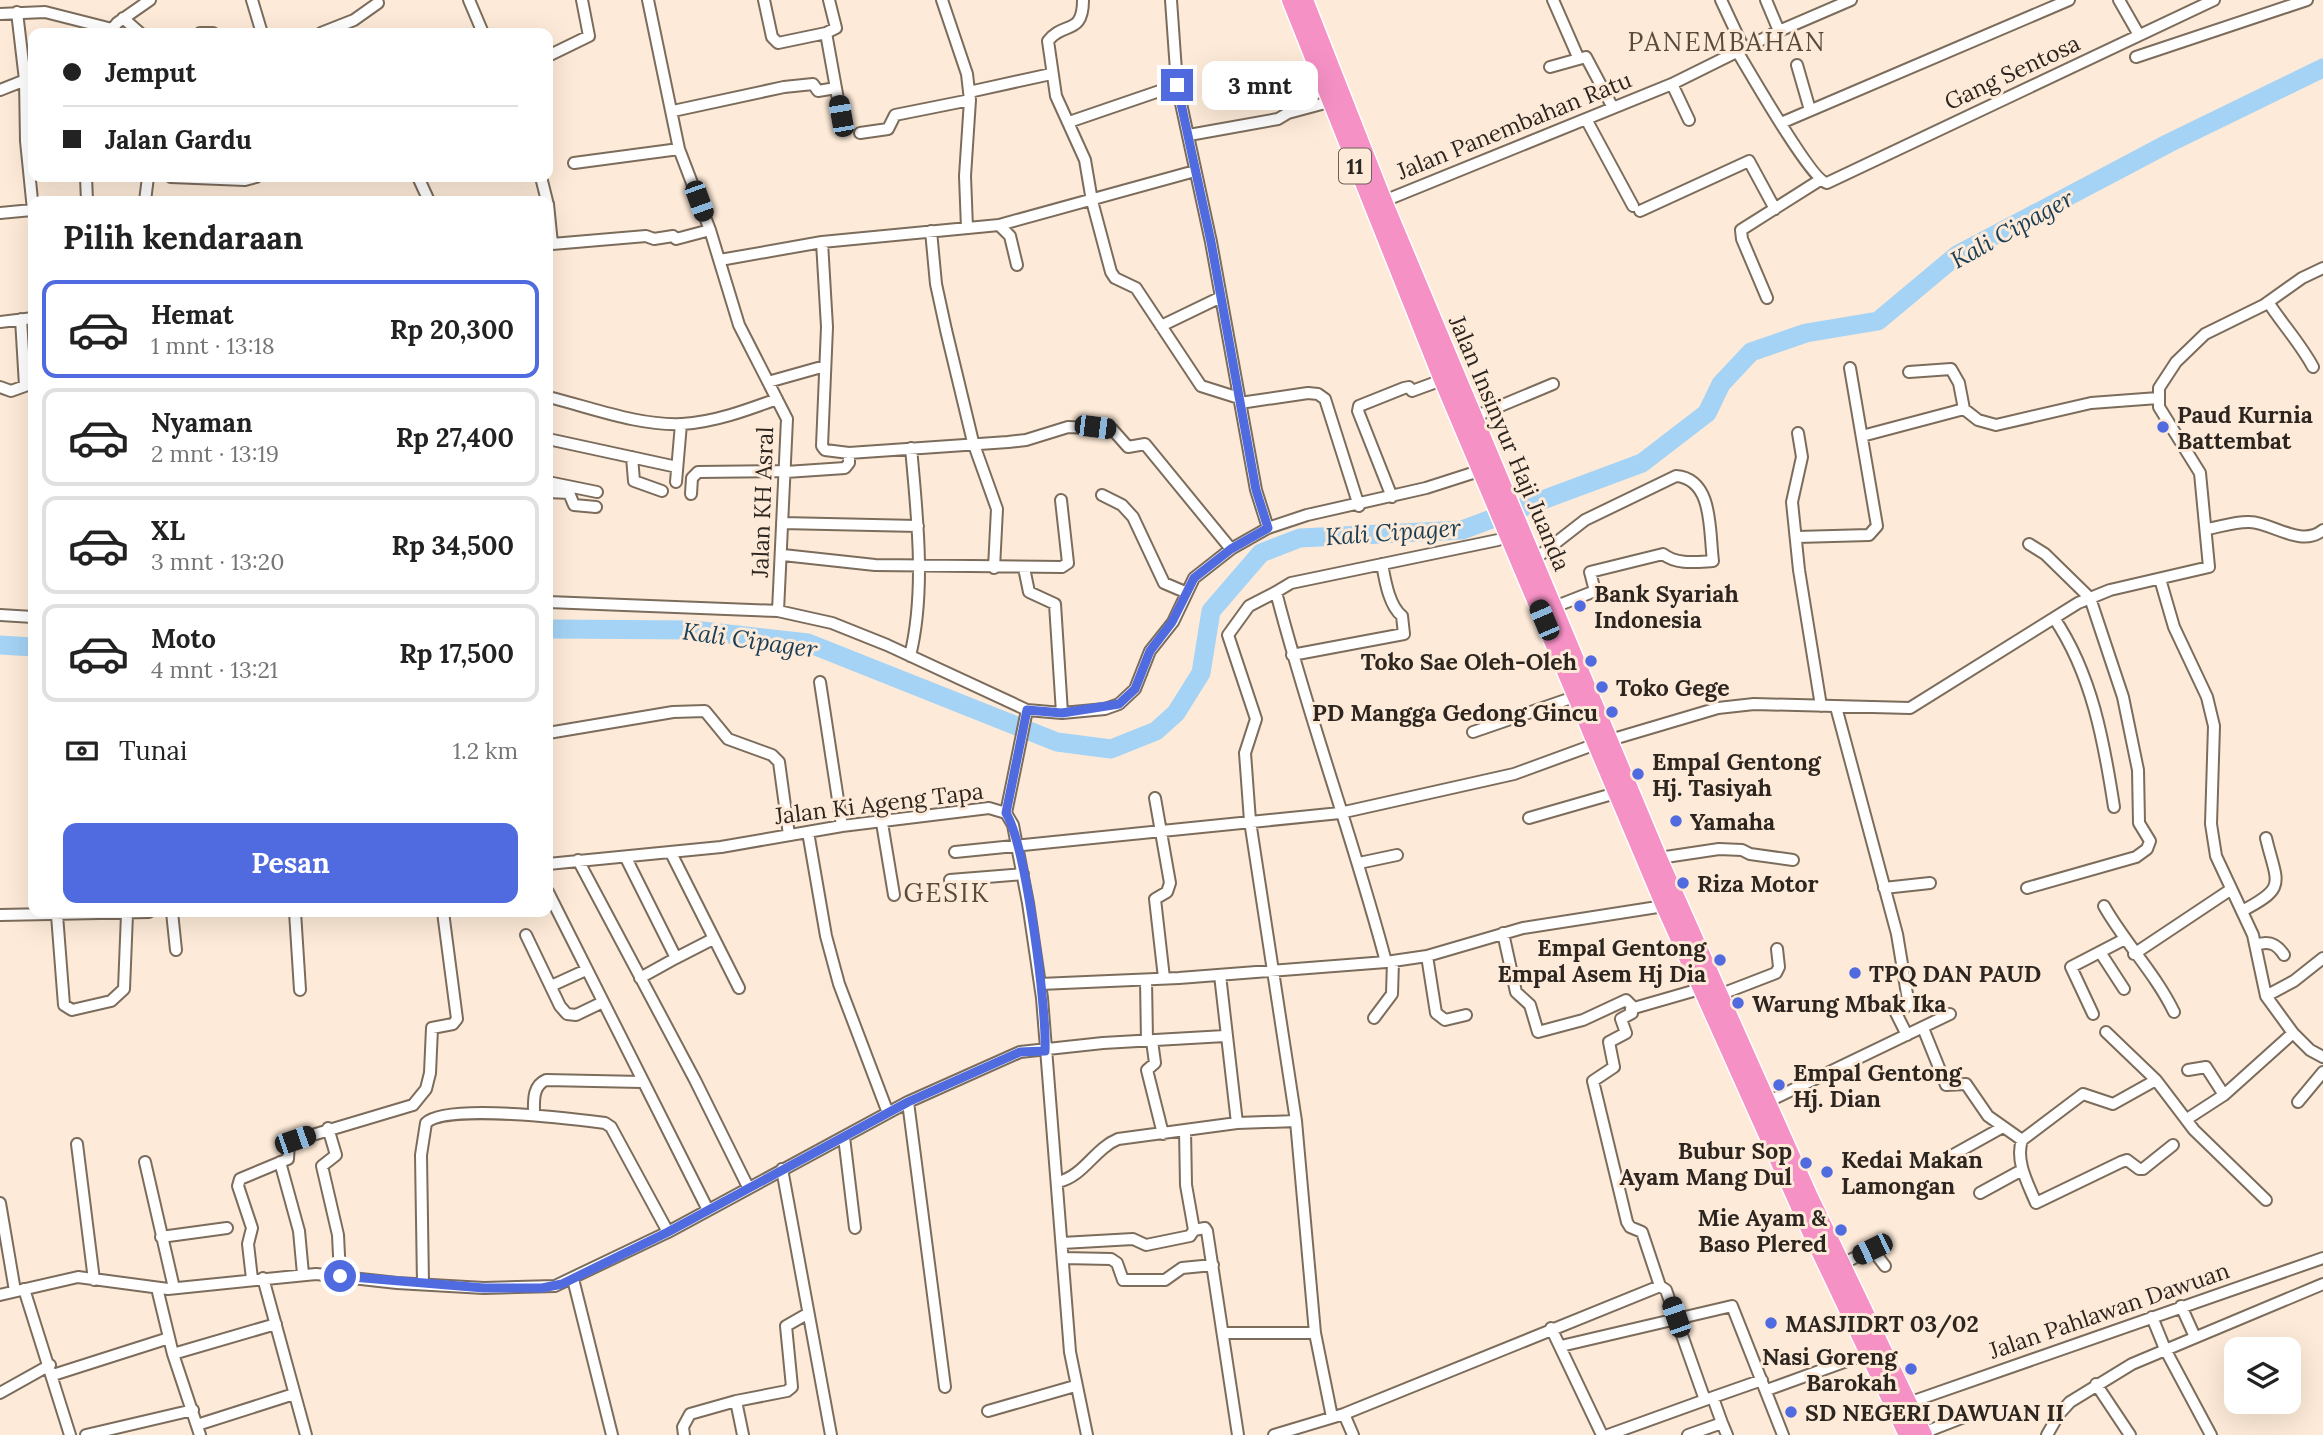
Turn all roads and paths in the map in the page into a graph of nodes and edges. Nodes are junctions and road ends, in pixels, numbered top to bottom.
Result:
1 (44, 0) edge
2 (150, 0) edge
3 (252, 0) edge
4 (469, 0) edge
5 (582, 0) edge
6 (649, 0) edge
7 (764, 0) edge
8 (829, 0) edge
9 (942, 0) edge
10 (1083, 0) edge
11 (1171, 0) edge
12 (1290, 0) edge
13 (1305, 0) edge
14 (1553, 0) edge
15 (1721, 0) edge
16 (1766, 0) edge
17 (1851, 0) edge
18 (2069, 0) edge
19 (2119, 0) edge
20 (2214, 0) edge
21 (2307, 0) edge
22 (378, 1) edge
23 (17, 12) junction
24 (46, 12) junction
25 (0, 14) edge
26 (123, 18) junction
27 (100, 28) edge
28 (113, 28) edge
29 (134, 28) edge
30 (260, 28) edge
31 (334, 28) edge
32 (481, 28) edge
33 (1779, 31) junction
34 (825, 33) junction
35 (2139, 35) junction
36 (1740, 49) junction
37 (553, 54) edge
38 (1578, 57) junction
39 (2136, 57) dead end
40 (1797, 65) dead end
41 (1550, 67) dead end
42 (28, 73) edge
43 (1052, 74) junction
44 (1326, 77) junction
45 (28, 79) edge
46 (1672, 84) junction
47 (1177, 85) junction
48 (836, 88) junction
49 (0, 90) edge
50 (970, 96) junction
51 (28, 100) edge
52 (1329, 102) junction
53 (1612, 106) junction
54 (1810, 110) junction
55 (673, 111) junction
56 (841, 116) dead end
57 (1586, 119) junction
58 (1689, 120) dead end
59 (1069, 122) junction
60 (1781, 123) junction
61 (860, 132) dead end
62 (1189, 135) junction
63 (679, 149) junction
64 (28, 161) edge
65 (574, 163) dead end
66 (1195, 171) junction
67 (1824, 181) junction
68 (1091, 201) junction
69 (1384, 201) junction
70 (1775, 209) junction
71 (28, 210) edge
72 (0, 213) edge
73 (999, 225) junction
74 (967, 228) junction
75 (710, 230) junction
76 (931, 231) junction
77 (822, 243) junction
78 (553, 244) edge
79 (720, 260) junction
80 (1017, 265) dead end
81 (2323, 268) edge
82 (1221, 297) junction
83 (1767, 298) dead end
84 (2268, 302) junction
85 (21, 318) junction
86 (28, 318) edge
87 (0, 322) edge
88 (1161, 326) junction
89 (1429, 327) junction
90 (825, 366) junction
91 (2313, 367) dead end
92 (1850, 368) dead end
93 (1909, 372) dead end
94 (1441, 380) junction
95 (768, 382) junction
96 (1553, 384) dead end
97 (0, 387) edge
98 (553, 398) edge
99 (777, 398) junction
100 (2158, 398) junction
101 (1240, 400) junction
102 (1964, 409) junction
103 (1474, 417) junction
104 (681, 424) junction
105 (1798, 433) dead end
106 (1862, 436) junction
107 (553, 440) edge
108 (973, 442) junction
109 (911, 448) junction
110 (849, 453) junction
111 (632, 457) junction
112 (677, 467) junction
113 (786, 471) junction
114 (1479, 471) junction
115 (676, 482) dead end
116 (553, 483) edge
117 (575, 487) junction
118 (662, 491) dead end
119 (553, 492) edge
120 (597, 492) dead end
121 (691, 494) dead end
122 (1102, 495) dead end
123 (1392, 497) junction
124 (1061, 500) dead end
125 (574, 505) junction
126 (1359, 506) junction
127 (596, 507) dead end
128 (782, 523) junction
129 (918, 526) junction
130 (1268, 528) junction
131 (1796, 528) junction
132 (2207, 529) junction
133 (2323, 530) edge
134 (1505, 542) junction
135 (2029, 544) dead end
136 (1231, 549) junction
137 (783, 555) junction
138 (1535, 559) junction
139 (1382, 564) junction
140 (919, 565) junction
141 (994, 568) junction
142 (1024, 568) junction
143 (2160, 579) junction
144 (1185, 592) junction
145 (1276, 592) junction
146 (2090, 598) junction
147 (553, 602) edge
148 (1554, 607) junction
149 (778, 611) junction
150 (0, 615) edge
151 (28, 617) edge
152 (2054, 618) junction
153 (1292, 655) junction
154 (910, 656) junction
155 (820, 682) dead end
156 (1577, 696) junction
157 (1821, 706) junction
158 (1836, 707) junction
159 (1027, 712) junction
160 (1062, 713) junction
161 (553, 732) edge
162 (1473, 732) dead end
163 (1603, 742) junction
164 (1616, 793) junction
165 (1155, 798) dead end
166 (2114, 807) dead end
167 (1006, 813) junction
168 (1340, 813) junction
169 (1529, 818) dead end
170 (1250, 821) junction
171 (882, 823) junction
172 (842, 827) junction
173 (807, 832) junction
174 (1164, 832) junction
175 (789, 835) junction
176 (2266, 838) dead end
177 (1018, 847) junction
178 (955, 852) dead end
179 (671, 853) junction
180 (1397, 855) dead end
181 (626, 858) junction
182 (1659, 858) junction
183 (578, 860) junction
184 (1793, 860) dead end
185 (553, 863) edge
186 (1359, 863) junction
187 (1023, 874) junction
188 (950, 880) dead end
189 (1930, 883) dead end
190 (1884, 888) junction
191 (2027, 888) dead end
192 (2230, 890) junction
193 (894, 895) dead end
194 (553, 902) edge
195 (1664, 906) junction
196 (2104, 906) dead end
197 (2242, 911) junction
198 (0, 915) edge
199 (28, 915) edge
200 (57, 917) edge
201 (127, 917) edge
202 (173, 917) edge
203 (295, 917) edge
204 (444, 917) edge
205 (1503, 933) junction
206 (526, 935) dead end
207 (713, 939) junction
208 (2123, 940) junction
209 (2256, 945) junction
210 (1777, 949) dead end
211 (176, 950) dead end
212 (2100, 951) junction
213 (2134, 954) junction
214 (2284, 955) dead end
215 (1427, 956) junction
216 (676, 958) junction
217 (2323, 958) edge
218 (1390, 961) junction
219 (1275, 969) junction
220 (586, 970) junction
221 (1220, 975) junction
222 (640, 978) junction
223 (1164, 978) junction
224 (1146, 980) junction
225 (1040, 984) junction
226 (551, 986) junction
227 (740, 988) dead end
228 (1700, 989) junction
229 (2124, 989) dead end
230 (300, 990) dead end
231 (1719, 995) junction
232 (2266, 996) junction
233 (603, 1002) junction
234 (1631, 1009) junction
235 (2174, 1012) dead end
236 (1950, 1014) dead end
237 (2093, 1014) dead end
238 (1466, 1015) dead end
239 (1374, 1018) dead end
240 (1923, 1028) junction
241 (2106, 1032) dead end
242 (2293, 1033) junction
243 (1908, 1035) junction
244 (1225, 1036) junction
245 (1149, 1041) junction
246 (1045, 1051) junction
247 (2323, 1057) edge
248 (2188, 1070) dead end
249 (2321, 1075) edge
250 (2156, 1080) junction
251 (642, 1082) junction
252 (2224, 1095) junction
253 (908, 1102) junction
254 (1767, 1102) junction
255 (2298, 1102) dead end
256 (888, 1113) junction
257 (534, 1115) junction
258 (2187, 1119) junction
259 (1296, 1121) junction
260 (1237, 1123) junction
261 (2003, 1127) junction
262 (328, 1128) junction
263 (1185, 1130) junction
264 (1163, 1134) junction
265 (844, 1137) junction
266 (2022, 1140) junction
267 (77, 1144) dead end
268 (2173, 1145) dead end
269 (1951, 1156) dead end
270 (145, 1162) dead end
271 (280, 1162) junction
272 (782, 1169) junction
273 (2022, 1170) junction
274 (1058, 1182) junction
275 (748, 1187) junction
276 (1980, 1193) dead end
277 (1803, 1200) junction
278 (2266, 1200) dead end
279 (0, 1203) edge
280 (708, 1210) junction
281 (227, 1228) dead end
282 (855, 1228) dead end
283 (1194, 1230) junction
284 (668, 1232) junction
285 (1819, 1235) junction
286 (161, 1237) junction
287 (1114, 1238) junction
288 (1062, 1242) junction
289 (1063, 1258) junction
290 (2323, 1258) edge
291 (1115, 1260) junction
292 (1842, 1264) junction
293 (1213, 1265) junction
294 (1885, 1266) dead end
295 (303, 1274) junction
296 (340, 1276) junction
297 (258, 1278) junction
298 (573, 1279) junction
299 (94, 1280) junction
300 (423, 1284) junction
301 (2323, 1284) edge
302 (1660, 1286) junction
303 (157, 1288) junction
304 (174, 1288) junction
305 (19, 1290) junction
306 (0, 1295) edge
307 (2181, 1306) junction
308 (807, 1314) junction
309 (1678, 1317) junction
310 (2152, 1317) junction
311 (276, 1324) junction
312 (1551, 1328) junction
313 (2192, 1331) junction
314 (1223, 1333) junction
315 (1315, 1333) junction
316 (169, 1338) junction
317 (1561, 1346) junction
318 (2165, 1349) junction
319 (1869, 1353) junction
320 (173, 1354) junction
321 (51, 1370) junction
322 (2096, 1384) junction
323 (1764, 1385) junction
324 (1075, 1386) junction
325 (945, 1387) dead end
326 (0, 1394) edge
327 (294, 1394) junction
328 (1709, 1399) junction
329 (736, 1401) junction
330 (1908, 1402) junction
331 (193, 1410) junction
332 (988, 1411) dead end
333 (1977, 1412) dead end
334 (1344, 1415) junction
335 (1332, 1417) junction
336 (1722, 1423) junction
337 (198, 1430) edge
338 (1603, 1434) edge
339 (1918, 1434) edge
340 (70, 1435) edge
341 (86, 1435) edge
342 (306, 1435) edge
343 (611, 1435) edge
344 (684, 1435) edge
345 (743, 1435) edge
346 (831, 1435) edge
347 (1087, 1435) edge
348 (1238, 1435) edge
349 (1274, 1435) edge
350 (1353, 1435) edge
351 (1688, 1435) edge
352 (1727, 1435) edge
353 (1783, 1435) edge
354 (2047, 1435) edge
355 (2130, 1435) edge
356 (2211, 1435) edge

1 - 24 street
2 - 26 street
3 - 30 street
4 - 32 street
5 - 37 street
6 - 55 street, Jalan KH Asral
7 - 34 street
8 - 34 street
9 - 50 street
10 - 43 street
11 - 47 street
12 - 44 highway, Jalan Insinyur Haji Juanda / 11
13 - 44 highway, Jalan Insinyur Haji Juanda / 11
14 - 38 street
15 - 36 street
16 - 33 street
17 - 33 street, Jalan Panembahan Ratu
18 - 54 street
19 - 35 street
20 - 35 street, Gang Sentosa
21 - 39 street
22 - 31 street
23 - 24 street
23 - 25 street
23 - 42 street
24 - 27 street
26 - 28 street
26 - 29 street
33 - 36 street, Jalan Panembahan Ratu
34 - 48 street
35 - 67 street, Gang Sentosa
36 - 46 street, Jalan Panembahan Ratu
36 - 60 street
38 - 41 street
38 - 53 street
40 - 54 street
43 - 50 street
43 - 59 street
44 - 52 highway, Jalan Insinyur Haji Juanda / 11
44 - 69 highway, Jalan Insinyur Haji Juanda / 11
45 - 49 street
46 - 53 street, Jalan Panembahan Ratu
46 - 58 street
47 - 59 street
47 - 62 street
48 - 55 street
48 - 56 street
50 - 61 street
50 - 74 street
51 - 64 street
52 - 62 street
52 - 89 highway, Jalan Insinyur Haji Juanda / 11
53 - 57 street, Jalan Panembahan Ratu
54 - 60 street
55 - 63 street, Jalan KH Asral
57 - 69 street, Jalan Panembahan Ratu
57 - 70 street
59 - 68 street
60 - 67 street
62 - 66 street
63 - 65 street
63 - 75 street, Jalan KH Asral
66 - 68 street
66 - 82 street
67 - 70 street, Gang Sentosa
68 - 73 street
68 - 88 street
69 - 89 highway, Jalan Insinyur Haji Juanda / 11
70 - 83 street, Gang Sentosa
71 - 72 street
73 - 74 street
73 - 80 street
74 - 76 street
75 - 78 street
75 - 79 street, Jalan KH Asral
76 - 77 street
76 - 108 street
77 - 79 street
77 - 90 street
79 - 95 street, Jalan KH Asral
81 - 84 street
82 - 88 street
82 - 101 street
84 - 91 street
84 - 100 street
85 - 86 street
85 - 87 street
85 - 97 street
88 - 101 street
89 - 94 highway, Jalan Insinyur Haji Juanda / 11
89 - 103 highway, Jalan Insinyur Haji Juanda / 11
90 - 95 street
90 - 110 street
92 - 106 street
93 - 102 street
94 - 114 highway, Jalan Insinyur Haji Juanda / 11
94 - 123 street
95 - 99 street, Jalan KH Asral
96 - 103 street
98 - 104 street
99 - 104 street
99 - 113 street, Jalan KH Asral
100 - 102 street
100 - 132 street
101 - 126 street
101 - 130 street
102 - 106 street
103 - 138 highway, Jalan Insinyur Haji Juanda / 11
104 - 112 street
105 - 131 street
106 - 131 street
107 - 111 street
108 - 109 street
108 - 136 street
108 - 141 street
109 - 110 street
109 - 129 street
110 - 113 street
111 - 112 street
111 - 118 street
112 - 115 street
113 - 121 street
113 - 128 street, Jalan KH Asral
114 - 123 street
114 - 134 highway, Jalan Insinyur Haji Juanda / 11
116 - 117 street
117 - 120 street
117 - 125 street
119 - 125 street
122 - 144 street
123 - 126 street
124 - 142 street
125 - 127 street
126 - 130 street
128 - 129 street
128 - 137 street, Jalan KH Asral
129 - 140 street
130 - 136 street
131 - 157 street
132 - 133 street
132 - 143 street
134 - 139 street
134 - 156 highway, Jalan Insinyur Haji Juanda / 11
135 - 146 street
136 - 144 street
137 - 140 street
137 - 149 street, Jalan KH Asral
138 - 148 highway, Jalan Insinyur Haji Juanda / 11
138 - 148 street
139 - 145 street
139 - 153 street
140 - 141 street
140 - 154 street
141 - 142 street
142 - 160 street
143 - 146 street
143 - 192 street
144 - 160 street
145 - 153 street
145 - 170 street
146 - 152 street
146 - 191 street
147 - 149 street
148 - 163 highway, Jalan Insinyur Haji Juanda / 11
149 - 154 street
150 - 151 street
152 - 158 street
152 - 166 street
153 - 168 street
154 - 159 street
155 - 172 street
156 - 162 street
156 - 163 highway, Jalan Insinyur Haji Juanda / 11
157 - 158 street
157 - 163 street
158 - 190 street
159 - 160 street
159 - 167 street
161 - 175 street
163 - 164 highway, Jalan Insinyur Haji Juanda / 11
163 - 168 street
163 - 182 highway, Jalan Insinyur Haji Juanda / 11
164 - 169 street
164 - 195 highway, Jalan Insinyur Haji Juanda / 11
165 - 174 street
167 - 171 street, Jalan Ki Ageng Tapa
167 - 177 street, Jalan Ki Ageng Tapa
168 - 170 street
168 - 186 street
170 - 174 street
170 - 219 street
171 - 172 street, Jalan Ki Ageng Tapa
171 - 193 street
172 - 173 street, Jalan Ki Ageng Tapa
173 - 175 street, Jalan Ki Ageng Tapa
173 - 256 street
174 - 177 street
174 - 223 street
175 - 179 street, Jalan Ki Ageng Tapa
176 - 197 street
177 - 178 street
177 - 187 street, Jalan Ki Ageng Tapa
179 - 181 street, Jalan Ki Ageng Tapa
179 - 207 street
180 - 186 street
181 - 183 street, Jalan Ki Ageng Tapa
181 - 216 street
182 - 184 street
182 - 231 highway, Jalan Insinyur Haji Juanda / 11
183 - 185 street, Jalan Ki Ageng Tapa
183 - 222 street
186 - 218 street
187 - 188 street
187 - 225 street, Jalan Ki Ageng Tapa
189 - 190 street
190 - 243 street
192 - 197 street
192 - 213 street
194 - 220 street
195 - 205 street
195 - 228 highway, Jalan Insinyur Haji Juanda / 11
196 - 208 street
197 - 209 street
198 - 199 street
200 - 201 street
202 - 211 street
203 - 230 street
204 - 262 street
205 - 215 street
205 - 234 street
206 - 226 street
207 - 216 street
207 - 227 street
208 - 212 street
208 - 213 street
209 - 214 street
209 - 232 street
210 - 231 street
212 - 229 street
212 - 237 street
213 - 235 street
215 - 218 street
215 - 238 street
216 - 222 street
217 - 232 street
218 - 219 street
218 - 239 street
219 - 221 street
219 - 259 street
220 - 226 street
220 - 233 street
221 - 223 street
221 - 244 street
222 - 275 street
223 - 224 street
224 - 225 street
224 - 245 street
225 - 246 street, Jalan Ki Ageng Tapa
226 - 233 street
228 - 234 street
228 - 277 highway, Jalan Insinyur Haji Juanda / 11
231 - 254 highway, Jalan Insinyur Haji Juanda / 11
232 - 242 street
233 - 251 street
234 - 302 street
236 - 240 street
240 - 243 street
240 - 261 street
241 - 250 street
242 - 247 street
242 - 252 street
243 - 254 street
244 - 245 street
244 - 260 street
245 - 246 street
245 - 264 street
246 - 253 street
246 - 274 street, Jalan Ki Ageng Tapa
248 - 252 street
249 - 255 street
250 - 258 street
250 - 266 street
251 - 257 street
251 - 280 street
252 - 258 street
253 - 256 street
253 - 325 street
254 - 277 highway, Jalan Insinyur Haji Juanda / 11
256 - 265 street
257 - 284 street
257 - 300 street
258 - 278 street
259 - 260 street
259 - 315 street
260 - 263 street
261 - 266 street
261 - 269 street
262 - 271 street
262 - 296 street
263 - 264 street
263 - 283 street
264 - 274 street
265 - 272 street
265 - 282 street
266 - 273 street
267 - 299 street
268 - 273 street
270 - 286 street
271 - 295 street
271 - 297 street
272 - 275 street
272 - 308 street
273 - 276 street
274 - 288 street, Jalan Ki Ageng Tapa
275 - 280 street
277 - 285 highway, Jalan Insinyur Haji Juanda / 11
279 - 305 street
280 - 284 street
281 - 286 street
283 - 287 street
283 - 293 street
284 - 298 street
285 - 292 highway, Jalan Insinyur Haji Juanda / 11
285 - 319 highway, Jalan Insinyur Haji Juanda / 11
286 - 304 street
287 - 288 street
287 - 291 street
288 - 289 street, Jalan Ki Ageng Tapa
289 - 291 street
289 - 324 street, Jalan Ki Ageng Tapa
290 - 307 street, Jalan Pahlawan Dawuan
291 - 293 street
292 - 294 street
292 - 330 highway, Jalan Insinyur Haji Juanda / 11
293 - 314 street
295 - 296 street
295 - 297 street
296 - 300 street
297 - 304 street
297 - 311 street
298 - 300 street
298 - 343 street
299 - 303 street
299 - 305 street
301 - 313 street
302 - 309 street
302 - 312 street
303 - 304 street
303 - 316 street
305 - 306 street
305 - 321 street
307 - 310 street, Jalan Pahlawan Dawuan
307 - 313 street
308 - 329 street
308 - 346 street
309 - 317 street
309 - 323 street
309 - 328 street
310 - 318 street
310 - 330 street, Jalan Pahlawan Dawuan
311 - 320 street
311 - 327 street
312 - 317 street
312 - 334 street
313 - 318 street
314 - 315 street
314 - 348 street
315 - 335 street
316 - 320 street
316 - 321 street
317 - 338 street
318 - 322 street
318 - 356 street
319 - 323 street
319 - 339 highway, Jalan Insinyur Haji Juanda / 11
320 - 331 street
321 - 326 street
321 - 340 street
322 - 354 street
322 - 355 street
323 - 328 street
323 - 353 street
324 - 332 street
324 - 347 street, Jalan Ki Ageng Tapa
327 - 337 street
327 - 342 street
328 - 336 street
328 - 338 street
329 - 344 street
329 - 345 street
330 - 339 highway, Jalan Insinyur Haji Juanda / 11
331 - 337 street
331 - 341 street
333 - 339 street
334 - 335 street
334 - 350 street
335 - 349 street
336 - 351 street
336 - 352 street

